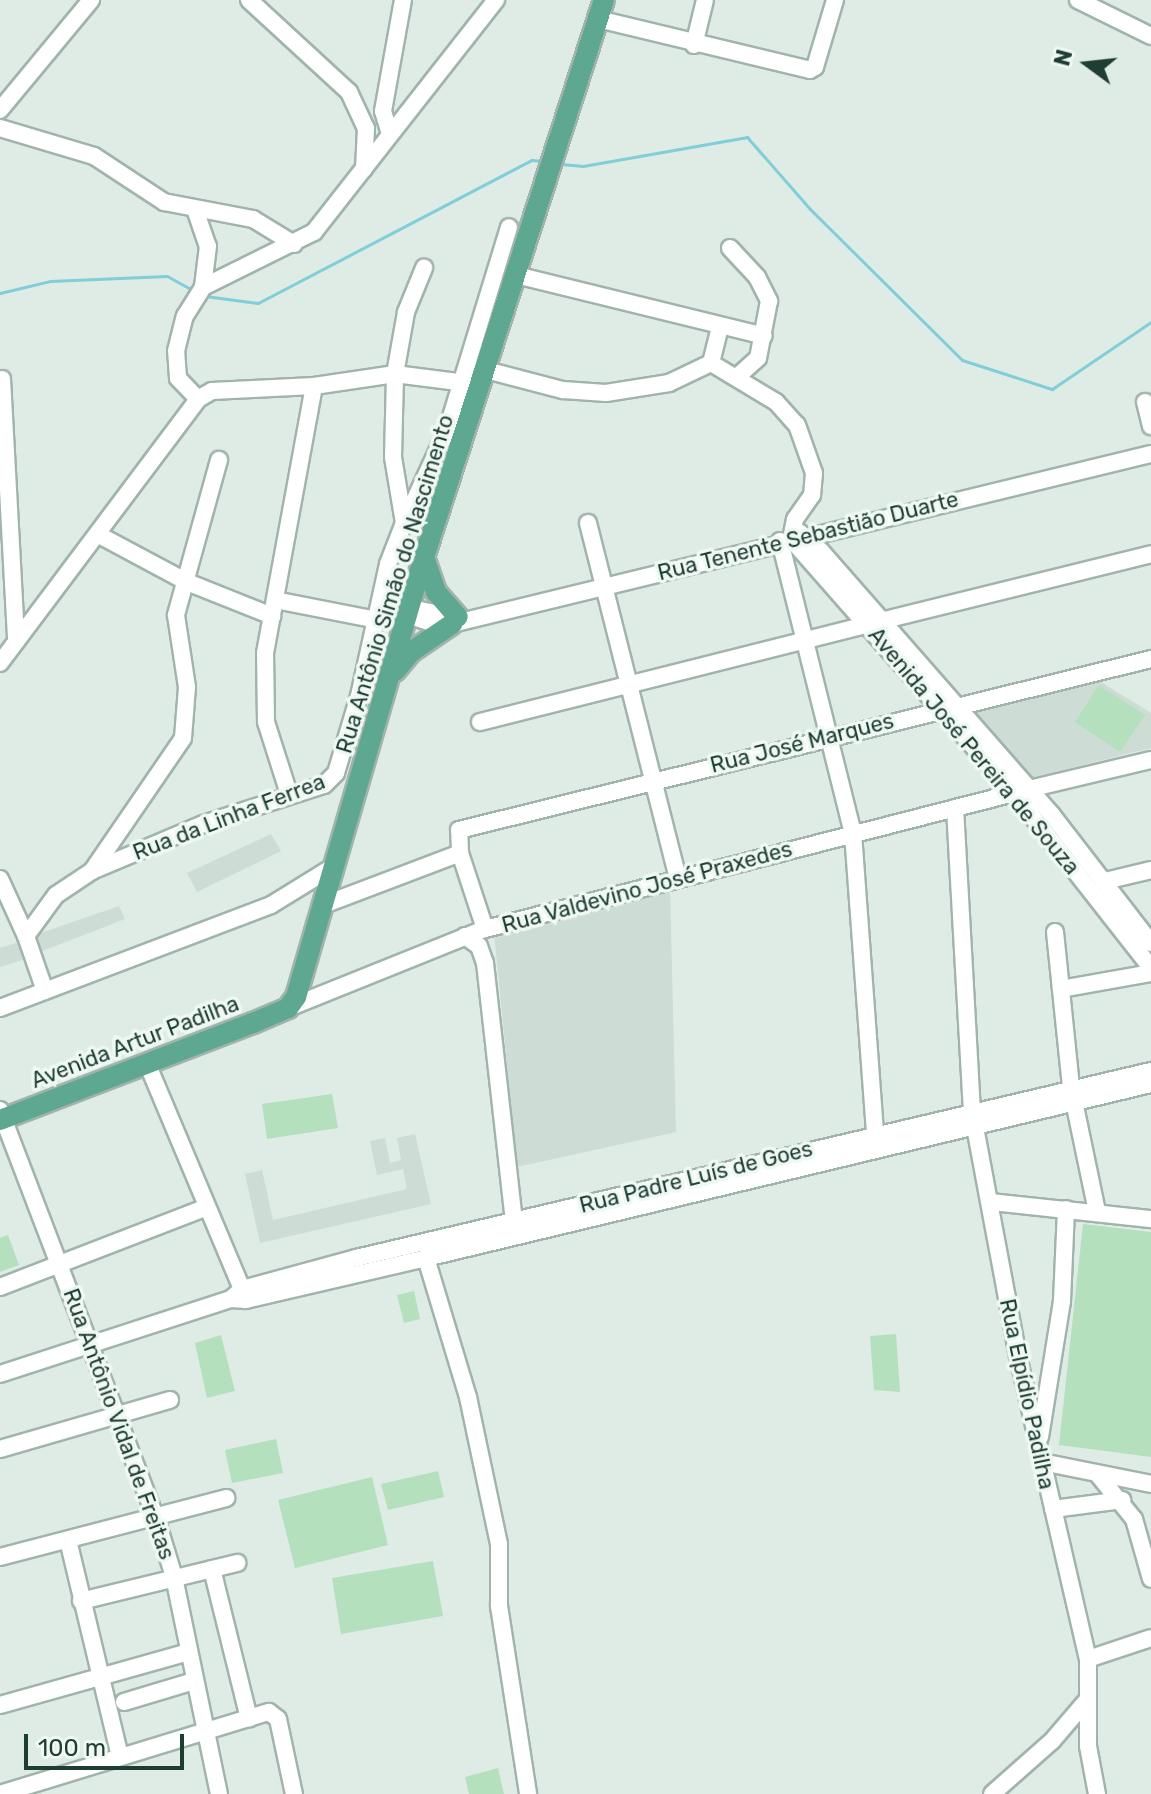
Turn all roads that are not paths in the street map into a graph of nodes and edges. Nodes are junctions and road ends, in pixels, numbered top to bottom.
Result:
1 (91, 0) edge
2 (249, 0) edge
3 (403, 0) edge
4 (496, 0) edge
5 (705, 0) edge
6 (835, 0) edge
7 (1078, 0) edge
8 (601, 10) edge
9 (1149, 30) edge
10 (694, 45) junction
11 (0, 110) edge
12 (0, 128) edge
13 (390, 134) junction
14 (364, 169) junction
15 (196, 212) junction
16 (509, 227) dead end
17 (294, 244) junction
18 (730, 248) dead end
19 (424, 268) dead end
20 (516, 275) junction
21 (203, 287) junction
22 (720, 326) junction
23 (764, 336) junction
24 (711, 363) junction
25 (395, 374) junction
26 (737, 377) junction
27 (2, 379) edge
28 (477, 379) junction
29 (314, 386) junction
30 (205, 395) junction
31 (1145, 402) dead end
32 (1151, 426) edge
33 (1151, 454) edge
34 (219, 460) dead end
35 (404, 523) junction
36 (588, 523) dead end
37 (99, 535) junction
38 (792, 536) junction
39 (1151, 554) edge
40 (424, 557) junction
41 (187, 582) junction
42 (606, 587) junction
43 (14, 602) junction
44 (40, 607) junction
45 (273, 608) junction
46 (407, 615) junction
47 (377, 620) junction
48 (459, 620) junction
49 (874, 623) junction
50 (803, 639) junction
51 (16, 641) junction
52 (1151, 659) edge
53 (0, 663) edge
54 (390, 678) junction
55 (630, 683) junction
56 (947, 708) junction
57 (480, 722) dead end
58 (830, 738) junction
59 (1151, 760) edge
60 (651, 779) junction
61 (1021, 791) junction
62 (289, 794) junction
63 (955, 808) junction
64 (853, 833) junction
65 (460, 853) junction
66 (337, 864) junction
67 (1151, 870) edge
68 (92, 871) junction
69 (678, 878) junction
70 (0, 879) edge
71 (1105, 881) junction
72 (326, 904) junction
73 (485, 929) junction
74 (1055, 932) dead end
75 (26, 936) junction
76 (465, 936) junction
77 (1151, 943) edge
78 (1151, 971) edge
79 (1061, 989) junction
80 (45, 991) junction
81 (0, 1008) edge
82 (288, 1008) junction
83 (147, 1063) junction
84 (1151, 1071) edge
85 (1151, 1084) edge
86 (1071, 1087) junction
87 (1076, 1104) junction
88 (1, 1116) edge
89 (974, 1119) junction
90 (876, 1142) junction
91 (991, 1202) junction
92 (205, 1208) junction
93 (1066, 1209) junction
94 (1097, 1211) junction
95 (1151, 1219) edge
96 (514, 1229) junction
97 (426, 1258) junction
98 (61, 1264) junction
99 (0, 1287) edge
100 (240, 1296) junction
101 (89, 1341) junction
102 (0, 1374) edge
103 (170, 1400) dead end
104 (117, 1415) junction
105 (0, 1449) edge
106 (1040, 1454) junction
107 (1099, 1476) junction
108 (1151, 1484) edge
109 (226, 1498) dead end
110 (1122, 1500) junction
111 (1053, 1509) junction
112 (156, 1518) junction
113 (68, 1540) junction
114 (0, 1557) edge
115 (237, 1563) dead end
116 (212, 1569) junction
117 (174, 1577) junction
118 (1151, 1579) edge
119 (81, 1601) junction
120 (1151, 1638) edge
121 (189, 1652) junction
122 (1088, 1659) junction
123 (98, 1675) junction
124 (194, 1681) junction
125 (1088, 1699) junction
126 (124, 1702) dead end
127 (0, 1705) edge
128 (249, 1718) junction
129 (205, 1731) junction
130 (120, 1756) junction
131 (0, 1794) edge
132 (219, 1794) edge
133 (294, 1794) edge
134 (528, 1794) edge
135 (992, 1794) edge
136 (1097, 1794) edge

1 - 11 street
2 - 14 street
3 - 13 street
4 - 13 street
5 - 10 street
6 - 10 street
7 - 9 street
8 - 10 street
8 - 20 main road, Rua Antônio Simão do Nascimento
12 - 15 street
13 - 14 street
14 - 17 street
15 - 17 street
15 - 21 street
16 - 28 street, Rua da Linha Ferrea
17 - 21 street
18 - 23 street
19 - 25 street
20 - 22 street
20 - 28 main road, Rua Antônio Simão do Nascimento
21 - 30 street
22 - 23 street
22 - 24 street
23 - 26 street
24 - 26 street
24 - 28 street
25 - 28 street
25 - 29 street
25 - 35 street
26 - 38 street
27 - 43 street
28 - 35 street, Rua da Linha Ferrea
28 - 40 main road, Rua Antônio Simão do Nascimento
29 - 30 street
29 - 45 street
30 - 37 street
31 - 32 street
33 - 38 street, Rua Tenente Sebastião Duarte
34 - 41 street
35 - 47 street, Rua da Linha Ferrea
36 - 42 street
37 - 41 street
37 - 44 street
38 - 42 street, Rua Tenente Sebastião Duarte
38 - 49 street, Avenida José Pereira de Souza
38 - 50 street
39 - 49 street
40 - 46 main road, Rua Antônio Simão do Nascimento
40 - 48 main road
41 - 45 street
41 - 68 street
42 - 48 street, Rua Tenente Sebastião Duarte
42 - 55 street
43 - 44 street
43 - 51 street
44 - 51 street
45 - 47 street
45 - 62 street
46 - 48 street, Rua Tenente Sebastião Duarte
46 - 54 main road, Rua Antônio Simão do Nascimento
47 - 62 street, Rua da Linha Ferrea
48 - 54 main road
49 - 50 street
49 - 56 street, Avenida José Pereira de Souza
50 - 55 street
50 - 58 street
51 - 53 street
52 - 56 street, Rua José Marques
54 - 66 main road, Rua Antônio Simão do Nascimento
55 - 57 street
55 - 60 street
56 - 58 street, Rua José Marques
56 - 61 street, Avenida José Pereira de Souza
58 - 60 street, Rua José Marques
58 - 64 street
59 - 61 street, Rua Valdevino José Praxedes
60 - 65 street, Rua José Marques
60 - 69 street
61 - 63 street, Rua Valdevino José Praxedes
61 - 71 street, Avenida José Pereira de Souza
61 - 78 street, Avenida José Pereira de Souza
62 - 68 street, Rua da Linha Ferrea
63 - 64 street, Rua Valdevino José Praxedes
63 - 89 street, Rua Elpídio Padilha
64 - 69 street, Rua Valdevino José Praxedes
64 - 90 street
65 - 72 street
65 - 73 street
66 - 72 main road, Rua Antônio Simão do Nascimento
66 - 80 street
67 - 71 street
68 - 75 street, Rua da Linha Ferrea
69 - 73 street, Rua Valdevino José Praxedes
70 - 75 street
71 - 77 street, Avenida José Pereira de Souza
72 - 82 main road, Rua Antônio Simão do Nascimento
73 - 76 street, Rua Valdevino José Praxedes
74 - 79 street
75 - 80 street
76 - 82 street, Rua Valdevino José Praxedes
76 - 96 street
78 - 79 street
79 - 86 street
80 - 81 street
82 - 83 main road, Avenida Artur Padilha
83 - 88 main road, Avenida Artur Padilha
83 - 92 street
84 - 86 street, Rua Padre Luís de Goes
85 - 87 street, Rua Padre Luís de Goes
86 - 87 street
86 - 89 street, Rua Padre Luís de Goes
87 - 89 street, Rua Padre Luís de Goes
87 - 94 street
88 - 98 street, Rua Antônio Vidal de Freitas
89 - 90 street, Rua Padre Luís de Goes
89 - 91 street, Rua Elpídio Padilha
90 - 96 street, Rua Padre Luís de Goes
91 - 93 street
91 - 106 street, Rua Elpídio Padilha
92 - 98 street
92 - 100 street
93 - 94 street
93 - 106 street
94 - 95 street
96 - 97 street, Rua Padre Luís de Goes
96 - 100 street, Rua Padre Luís de Goes
97 - 100 street, Rua Padre Luís de Goes
97 - 134 street
98 - 99 street
98 - 101 street, Rua Antônio Vidal de Freitas
100 - 101 street, Rua Padre Luís de Goes
101 - 102 street, Rua Padre Luís de Goes
101 - 104 street, Rua Antônio Vidal de Freitas
103 - 104 street
104 - 105 street
104 - 112 street, Rua Antônio Vidal de Freitas
106 - 107 street
106 - 111 street, Rua Elpídio Padilha
107 - 108 street
107 - 110 street
109 - 112 street
110 - 111 street
110 - 118 street
111 - 122 street, Rua Elpídio Padilha
112 - 113 street
112 - 117 street, Rua Antônio Vidal de Freitas
113 - 114 street
113 - 119 street
115 - 116 street
116 - 117 street
116 - 128 street
117 - 119 street
117 - 121 street, Rua Antônio Vidal de Freitas
119 - 123 street
120 - 122 street
121 - 123 street
121 - 124 street, Rua Antônio Vidal de Freitas
122 - 125 street, Rua Elpídio Padilha
123 - 127 street
123 - 130 street
124 - 126 street
124 - 129 street, Rua Antônio Vidal de Freitas
125 - 135 street
125 - 136 street, Rua Elpídio Padilha
128 - 129 street
128 - 133 street
129 - 130 street
129 - 132 street, Rua Antônio Vidal de Freitas
130 - 131 street

